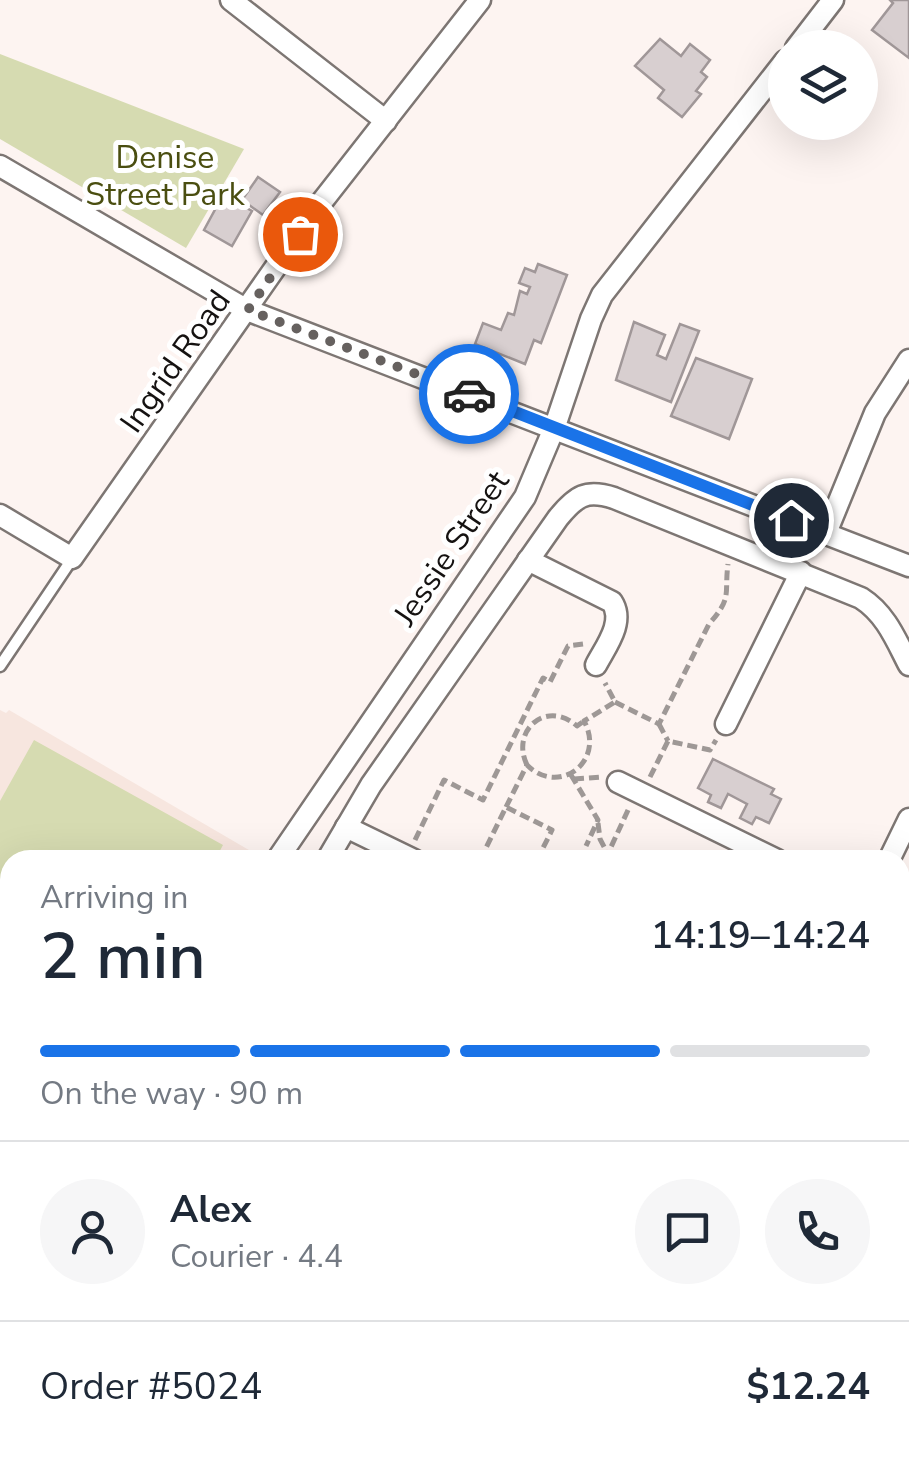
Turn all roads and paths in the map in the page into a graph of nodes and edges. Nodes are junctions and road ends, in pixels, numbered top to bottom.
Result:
1 (231, 0) edge
2 (480, 0) edge
3 (834, 0) edge
4 (810, 30) edge
5 (768, 84) edge
6 (386, 121) junction
7 (0, 166) edge
8 (248, 310) junction
9 (909, 360) edge
10 (555, 426) junction
11 (0, 516) edge
12 (826, 534) junction
13 (730, 544) junction
14 (72, 558) junction
15 (528, 560) junction
16 (909, 566) edge
17 (801, 572) junction
18 (608, 640) junction
19 (596, 665) joint
20 (909, 665) edge
21 (0, 666) edge
22 (616, 702) junction
23 (584, 721) junction
24 (659, 724) junction
25 (726, 724) joint
26 (522, 729) junction
27 (668, 742) junction
28 (526, 765) junction
29 (571, 774) junction
30 (632, 789) junction
31 (506, 807) junction
32 (909, 819) edge
33 (598, 820) junction
34 (346, 827) junction
35 (586, 846) dead end
36 (284, 850) edge
37 (333, 850) edge
38 (393, 850) edge
39 (413, 850) edge
40 (485, 850) edge
41 (542, 850) edge
42 (606, 850) edge
43 (611, 850) edge
44 (757, 850) edge
45 (895, 850) edge

1 - 6 street
2 - 6 street, Ingrid Road
3 - 4 street
5 - 10 street, Jessie Street
6 - 8 street, Ingrid Road
7 - 8 street
8 - 10 street
8 - 14 street, Ingrid Road
9 - 12 street
10 - 12 street
10 - 36 street, Jessie Street
11 - 14 street
12 - 16 street
13 - 15 street
13 - 17 street
13 - 24 path
14 - 21 lane, Ingrid Road
15 - 18 street
15 - 34 street
17 - 20 street
17 - 25 street
18 - 19 street
18 - 26 path
19 - 22 path
22 - 23 path
22 - 24 path
23 - 26 path
23 - 29 path
24 - 27 path
25 - 27 path
26 - 28 path
26 - 39 path
27 - 30 path
28 - 29 path
28 - 31 path
29 - 33 path
30 - 43 path
30 - 44 street
31 - 40 path
31 - 41 path
32 - 45 street
33 - 35 path
33 - 42 path
34 - 37 street
34 - 38 street

